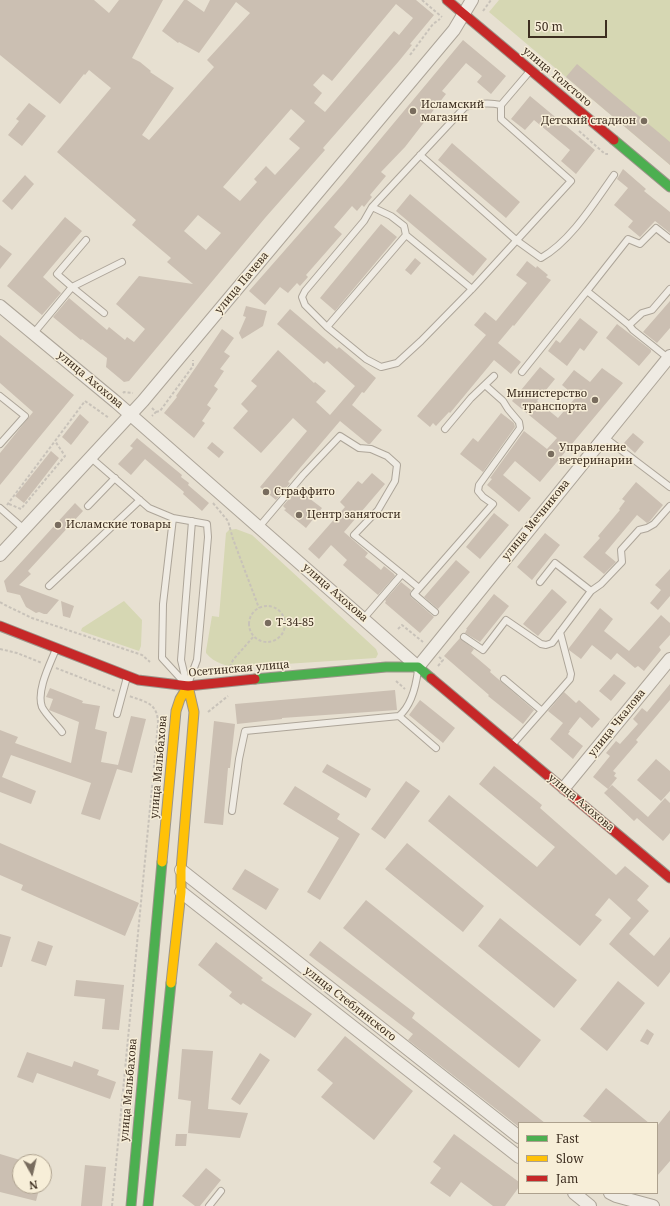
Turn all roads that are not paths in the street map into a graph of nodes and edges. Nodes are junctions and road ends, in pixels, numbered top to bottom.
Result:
1 (447, 0) edge
2 (472, 0) edge
3 (463, 14) junction
4 (531, 70) junction
5 (501, 105) junction
6 (420, 155) junction
7 (614, 175) dead end
8 (670, 187) edge
9 (372, 207) junction
10 (406, 235) junction
11 (670, 239) edge
12 (86, 240) dead end
13 (516, 240) junction
14 (122, 262) dead end
15 (72, 287) junction
16 (472, 289) junction
17 (670, 290) edge
18 (587, 291) junction
19 (0, 306) edge
20 (104, 313) dead end
21 (629, 326) junction
22 (327, 327) junction
23 (33, 334) junction
24 (669, 357) edge
25 (522, 372) dead end
26 (494, 376) dead end
27 (485, 385) junction
28 (0, 396) edge
29 (130, 414) junction
30 (445, 429) dead end
31 (604, 437) junction
32 (0, 444) edge
33 (90, 457) junction
34 (115, 478) junction
35 (670, 487) edge
36 (140, 500) junction
37 (88, 506) dead end
38 (670, 506) edge
39 (1, 509) edge
40 (173, 518) junction
41 (192, 522) junction
42 (259, 527) junction
43 (24, 529) junction
44 (0, 556) edge
45 (402, 574) junction
46 (540, 582) dead end
47 (49, 586) dead end
48 (419, 588) junction
49 (591, 591) junction
50 (435, 612) dead end
51 (364, 618) junction
52 (0, 626) edge
53 (560, 632) junction
54 (464, 637) dead end
55 (56, 648) junction
56 (670, 658) edge
57 (418, 666) junction
58 (128, 676) junction
59 (504, 678) dead end
60 (188, 686) junction
61 (542, 711) junction
62 (116, 714) dead end
63 (399, 716) junction
64 (62, 732) dead end
65 (512, 746) junction
66 (436, 748) dead end
67 (564, 788) junction
68 (232, 811) dead end
69 (181, 870) junction
70 (670, 878) edge
71 (181, 892) junction
72 (518, 1136) edge
73 (518, 1156) edge
74 (221, 1191) dead end
75 (575, 1194) edge
76 (612, 1194) edge
77 (131, 1206) edge
78 (148, 1206) edge
79 (209, 1206) edge
80 (590, 1206) edge
81 (653, 1206) edge

1 - 3 main road, улица Толстого
2 - 3 street, улица Пачева
3 - 4 main road, улица Толстого
3 - 29 street, улица Пачева
4 - 5 lane
4 - 8 main road, улица Толстого
5 - 6 lane
5 - 13 lane
6 - 9 lane
6 - 13 lane
7 - 13 lane
9 - 10 lane
9 - 22 lane
10 - 16 lane
10 - 22 lane
11 - 18 lane
12 - 15 lane
13 - 16 lane
14 - 15 lane
15 - 20 lane
15 - 23 lane
16 - 22 lane
17 - 21 lane
18 - 21 lane
18 - 25 lane
19 - 23 street, улица Ахохова
21 - 24 lane
23 - 29 street, улица Ахохова
24 - 31 street, улица Мечникова
26 - 27 lane
27 - 30 lane
27 - 48 lane
28 - 32 lane
29 - 33 street, улица Пачева
29 - 42 street, улица Ахохова
31 - 35 lane
31 - 57 street, улица Мечникова
33 - 34 lane
33 - 43 street, улица Пачева
34 - 36 lane
34 - 37 lane
36 - 40 lane
36 - 47 lane
38 - 49 lane
39 - 43 lane
40 - 41 lane
40 - 60 lane
41 - 60 lane
41 - 60 lane
42 - 45 lane
42 - 51 street, улица Ахохова
43 - 44 street, улица Пачева
45 - 48 lane
45 - 51 lane
46 - 49 lane
48 - 50 lane
49 - 53 lane
51 - 57 street, улица Ахохова
52 - 55 main road, Осетинская улица
53 - 54 lane
53 - 61 lane
55 - 58 main road, Осетинская улица
55 - 64 lane
56 - 67 street, улица Чкалова
57 - 60 main road, Осетинская улица
57 - 63 lane
57 - 65 main road, улица Ахохова
58 - 60 main road, Осетинская улица
58 - 62 lane
59 - 61 lane
60 - 69 main road
60 - 77 main road, улица Мальбахова
61 - 65 lane
63 - 66 lane
63 - 68 lane
65 - 67 main road, улица Ахохова
67 - 70 main road, улица Ахохова
69 - 71 main road
69 - 72 street, улица Стеблинского
71 - 73 street, улица Стеблинского
71 - 78 main road
74 - 79 lane
75 - 80 street
76 - 81 street

